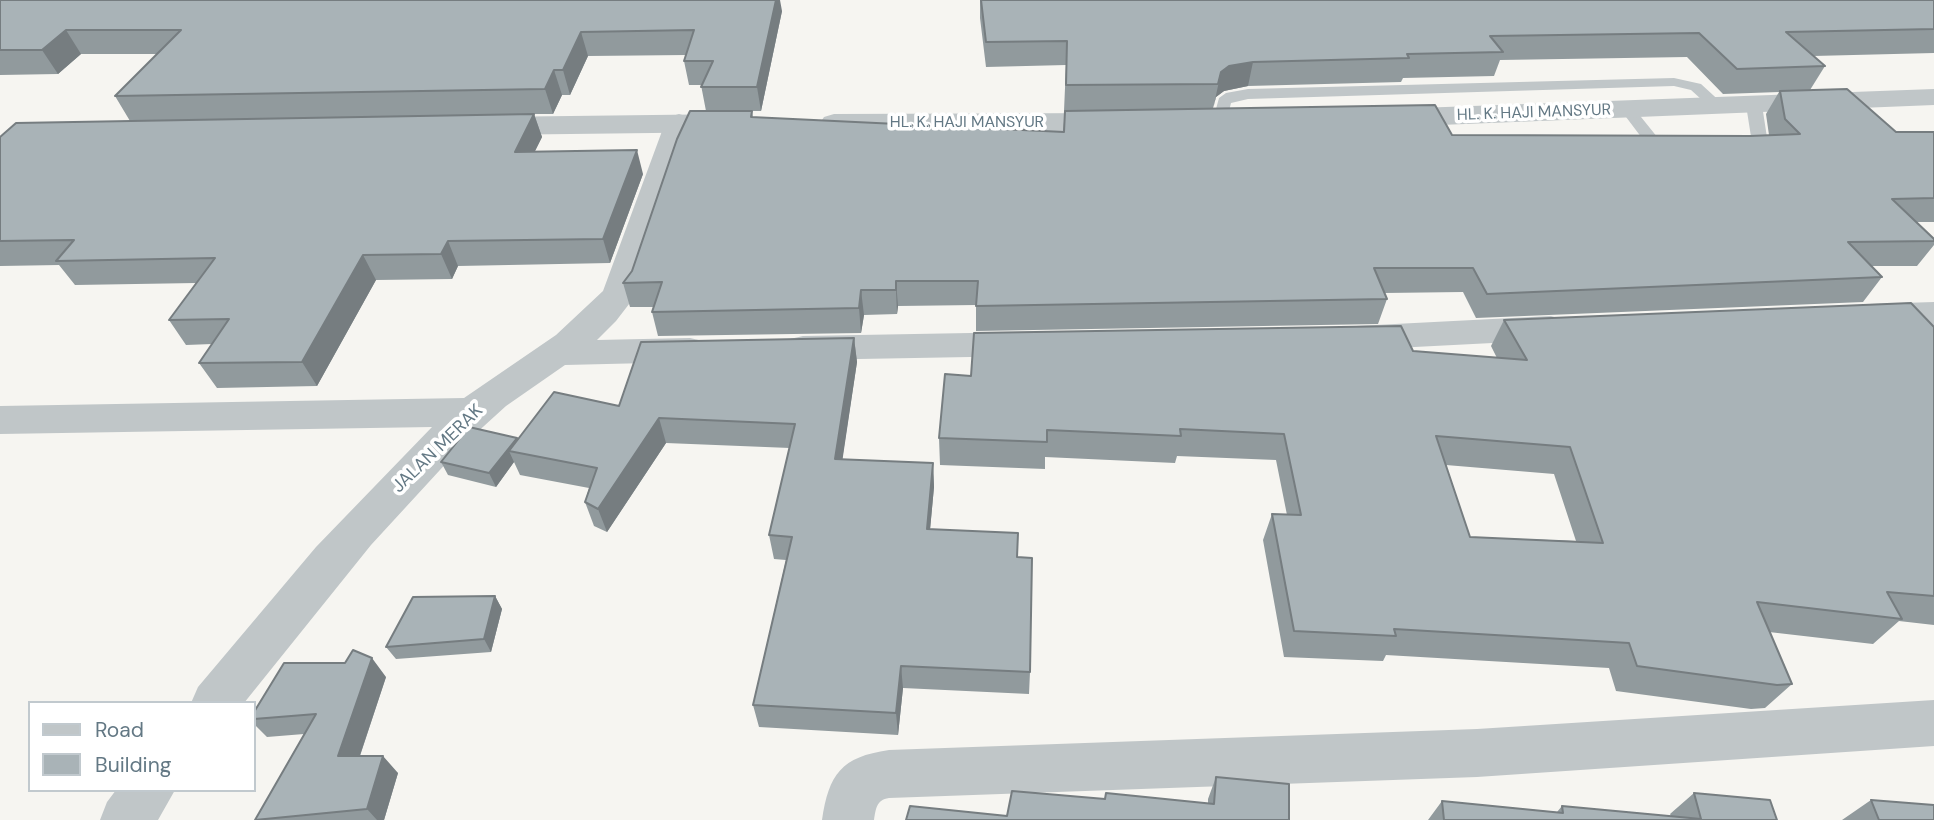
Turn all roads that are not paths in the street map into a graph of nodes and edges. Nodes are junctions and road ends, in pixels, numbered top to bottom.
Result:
1 (1454, 88) junction
2 (1934, 97) edge
3 (1754, 105) junction
4 (1717, 106) junction
5 (1628, 110) junction
6 (1480, 115) junction
7 (1360, 118) edge
8 (1304, 119) edge
9 (1208, 120) joint
10 (1142, 121) edge
11 (679, 123) junction
12 (762, 123) edge
13 (803, 123) edge
14 (457, 127) edge
15 (1633, 151) edge
16 (1724, 152) edge
17 (1934, 314) edge
18 (1839, 317) edge
19 (1586, 326) edge
20 (1318, 339) edge
21 (1056, 344) edge
22 (766, 349) edge
23 (724, 350) edge
24 (558, 353) junction
25 (473, 412) junction
26 (0, 420) edge
27 (217, 701) edge
28 (1934, 723) edge
29 (147, 792) edge
30 (126, 820) edge
31 (848, 820) edge

1 - 4 lane
1 - 6 lane
1 - 9 lane
2 - 3 street, HL. K. HAJI MANSYUR
3 - 4 street, HL. K. HAJI MANSYUR
3 - 16 lane
4 - 5 street, HL. K. HAJI MANSYUR
5 - 6 street, HL. K. HAJI MANSYUR
5 - 15 lane
6 - 7 street, HL. K. HAJI MANSYUR
8 - 9 street
10 - 13 street, HL. K. HAJI MANSYUR
11 - 12 street
11 - 14 street
11 - 24 street, JALAN MERAK
17 - 18 street
19 - 20 street
21 - 22 street
23 - 24 street
24 - 25 street, JALAN MERAK
25 - 26 street
25 - 27 street, JALAN MERAK
28 - 31 street
29 - 30 street

